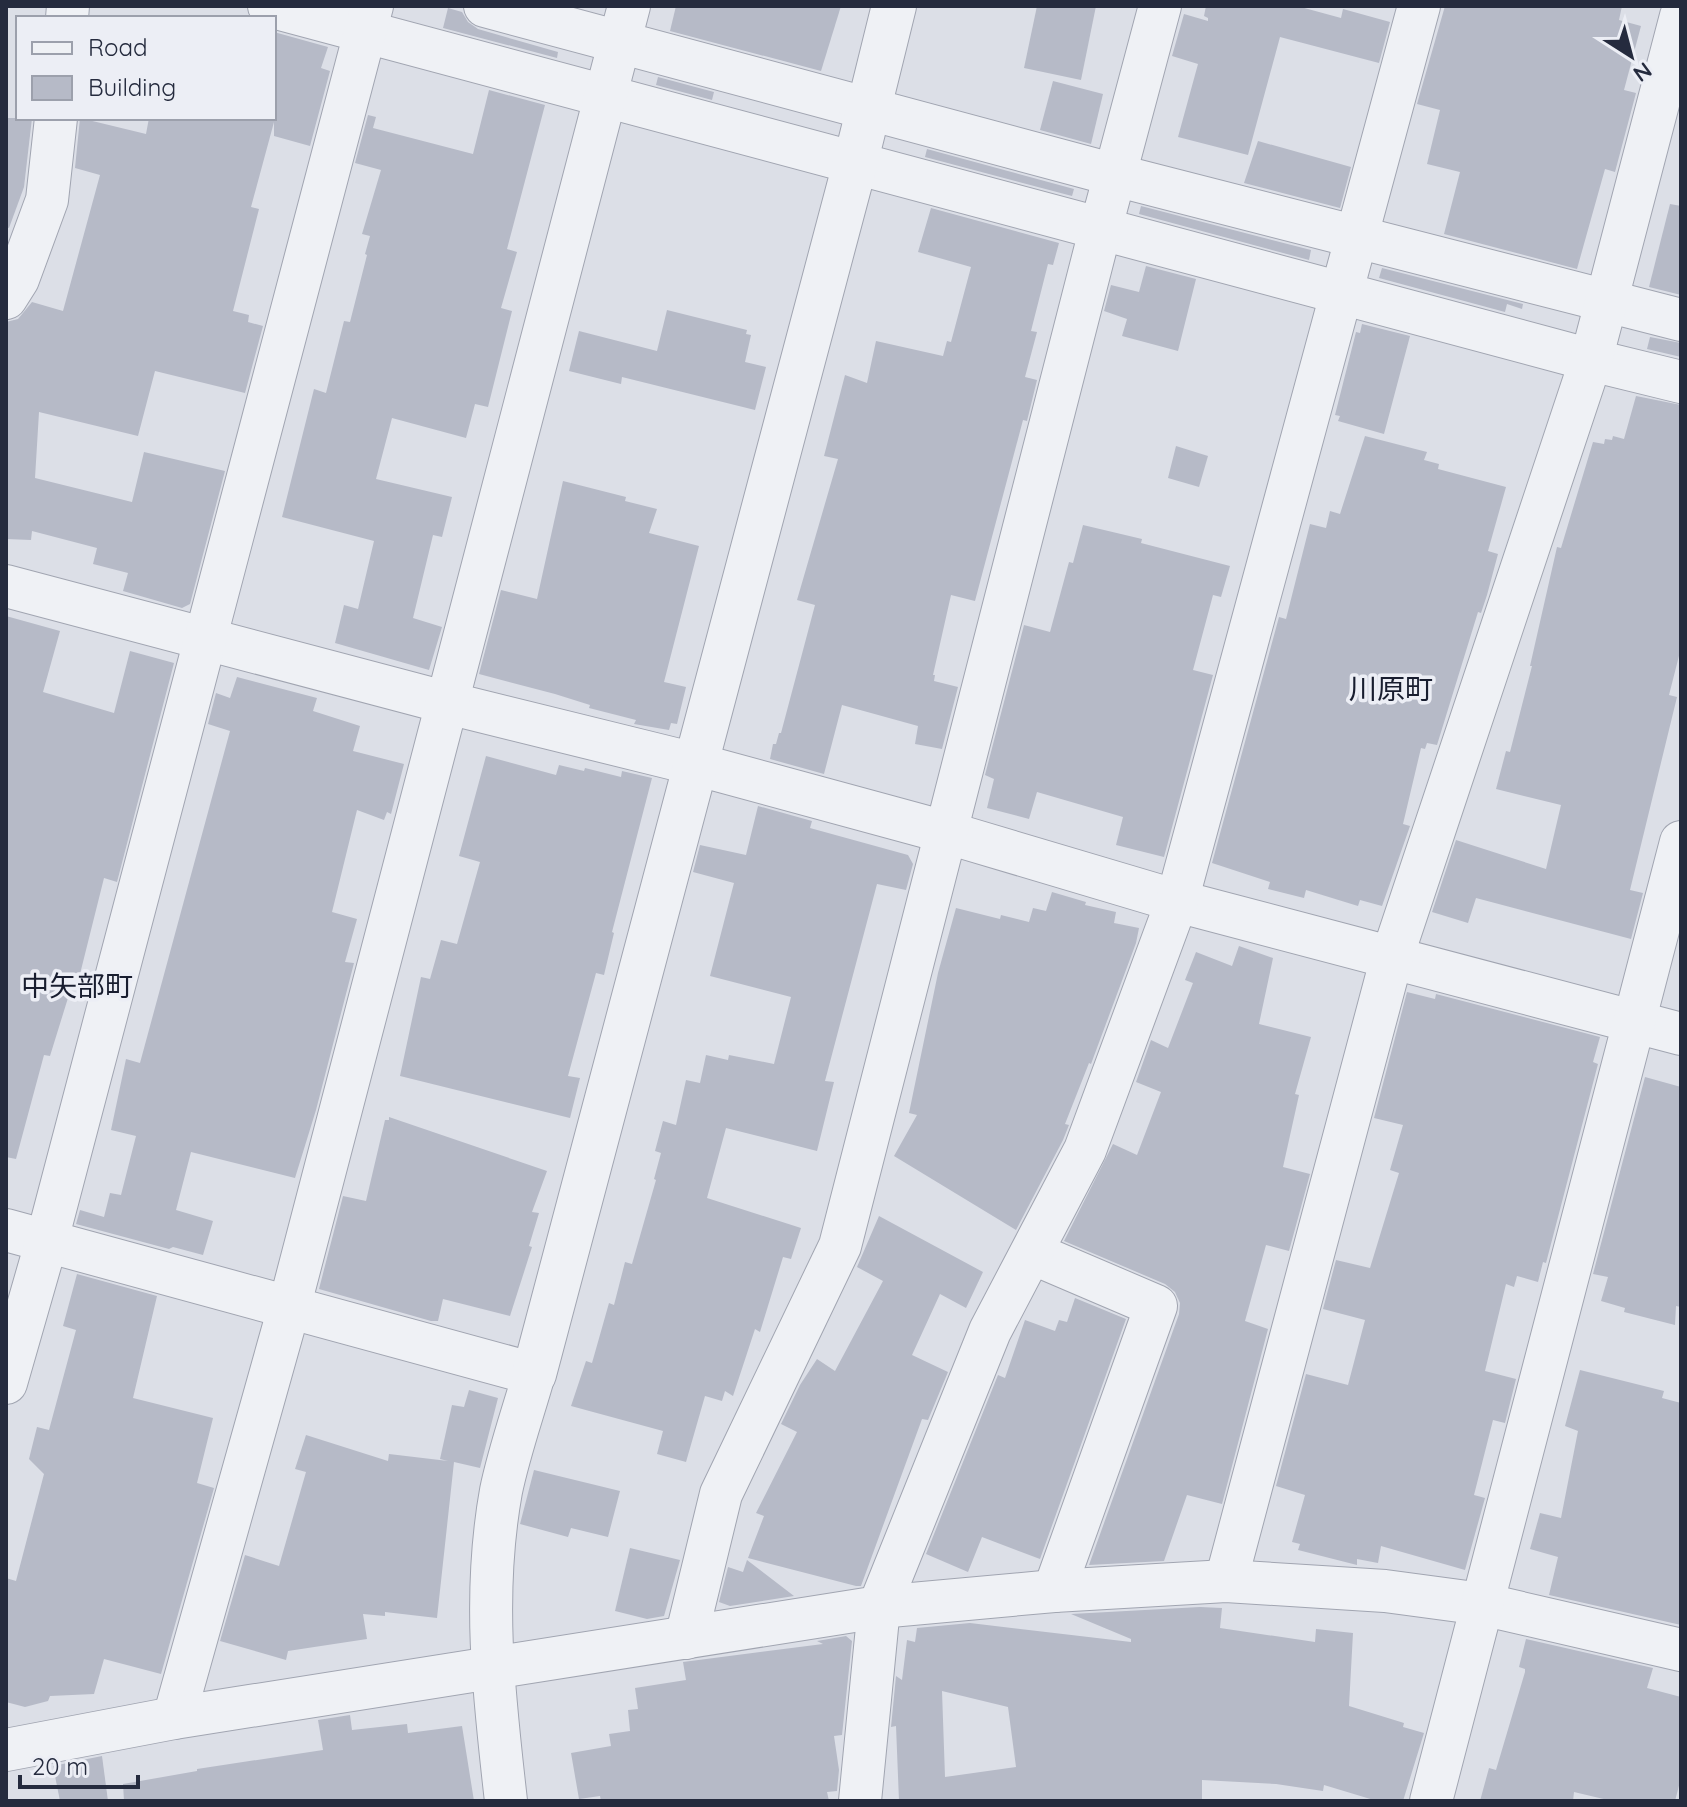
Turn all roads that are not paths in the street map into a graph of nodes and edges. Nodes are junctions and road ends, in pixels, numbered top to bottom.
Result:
1 (269, 6) edge
2 (485, 6) edge
3 (894, 6) edge
4 (1160, 6) edge
5 (1419, 6) edge
6 (1681, 16) edge
7 (368, 18) edge
8 (624, 24) edge
9 (606, 94) junction
10 (867, 108) junction
11 (56, 120) edge
12 (855, 164) junction
13 (1115, 175) junction
14 (1101, 227) junction
15 (1357, 238) junction
16 (1343, 293) junction
17 (6, 298) edge
18 (1605, 302) junction
19 (1681, 320) edge
20 (1591, 360) junction
21 (1681, 382) edge
22 (6, 586) edge
23 (204, 640) junction
24 (448, 703) junction
25 (695, 764) junction
26 (945, 832) junction
27 (1681, 842) edge
28 (1177, 901) junction
29 (1392, 957) junction
30 (1634, 1022) junction
31 (1681, 1034) edge
32 (6, 1230) edge
33 (47, 1240) junction
34 (1032, 1253) junction
35 (289, 1308) junction
36 (534, 1374) junction
37 (6, 1383) edge
38 (1226, 1581) junction
39 (1054, 1591) junction
40 (1482, 1604) junction
41 (879, 1607) junction
42 (686, 1638) junction
43 (1681, 1650) edge
44 (491, 1669) junction
45 (174, 1718) junction
46 (6, 1750) edge
47 (506, 1801) edge
48 (860, 1801) edge
49 (1431, 1801) edge

1 - 7 street
2 - 8 street
3 - 10 street
4 - 13 street
5 - 15 street
6 - 18 street
7 - 9 street
7 - 23 street
8 - 9 street
8 - 10 street
9 - 12 street
9 - 24 street
10 - 12 street
10 - 13 street
11 - 17 street
12 - 14 street
12 - 25 street
13 - 14 street
13 - 15 street
14 - 16 street
14 - 26 street
15 - 16 street
15 - 18 street
16 - 20 street
16 - 28 street
18 - 19 street
18 - 20 street
20 - 21 street
20 - 29 street
22 - 23 street
23 - 24 street
23 - 33 street
24 - 25 street
24 - 35 street
25 - 26 street
25 - 36 street
26 - 28 street
26 - 42 street
27 - 30 street
28 - 29 street
28 - 34 street
29 - 30 street
29 - 38 street
30 - 31 street
30 - 40 street
32 - 33 street
33 - 35 street
33 - 37 street
34 - 39 street
34 - 41 street
35 - 36 street
35 - 45 street
36 - 44 street
38 - 39 street
38 - 40 street
39 - 41 street
40 - 43 street
40 - 49 street
41 - 42 street
41 - 48 street
42 - 44 street
44 - 45 street
44 - 47 street
45 - 46 street

